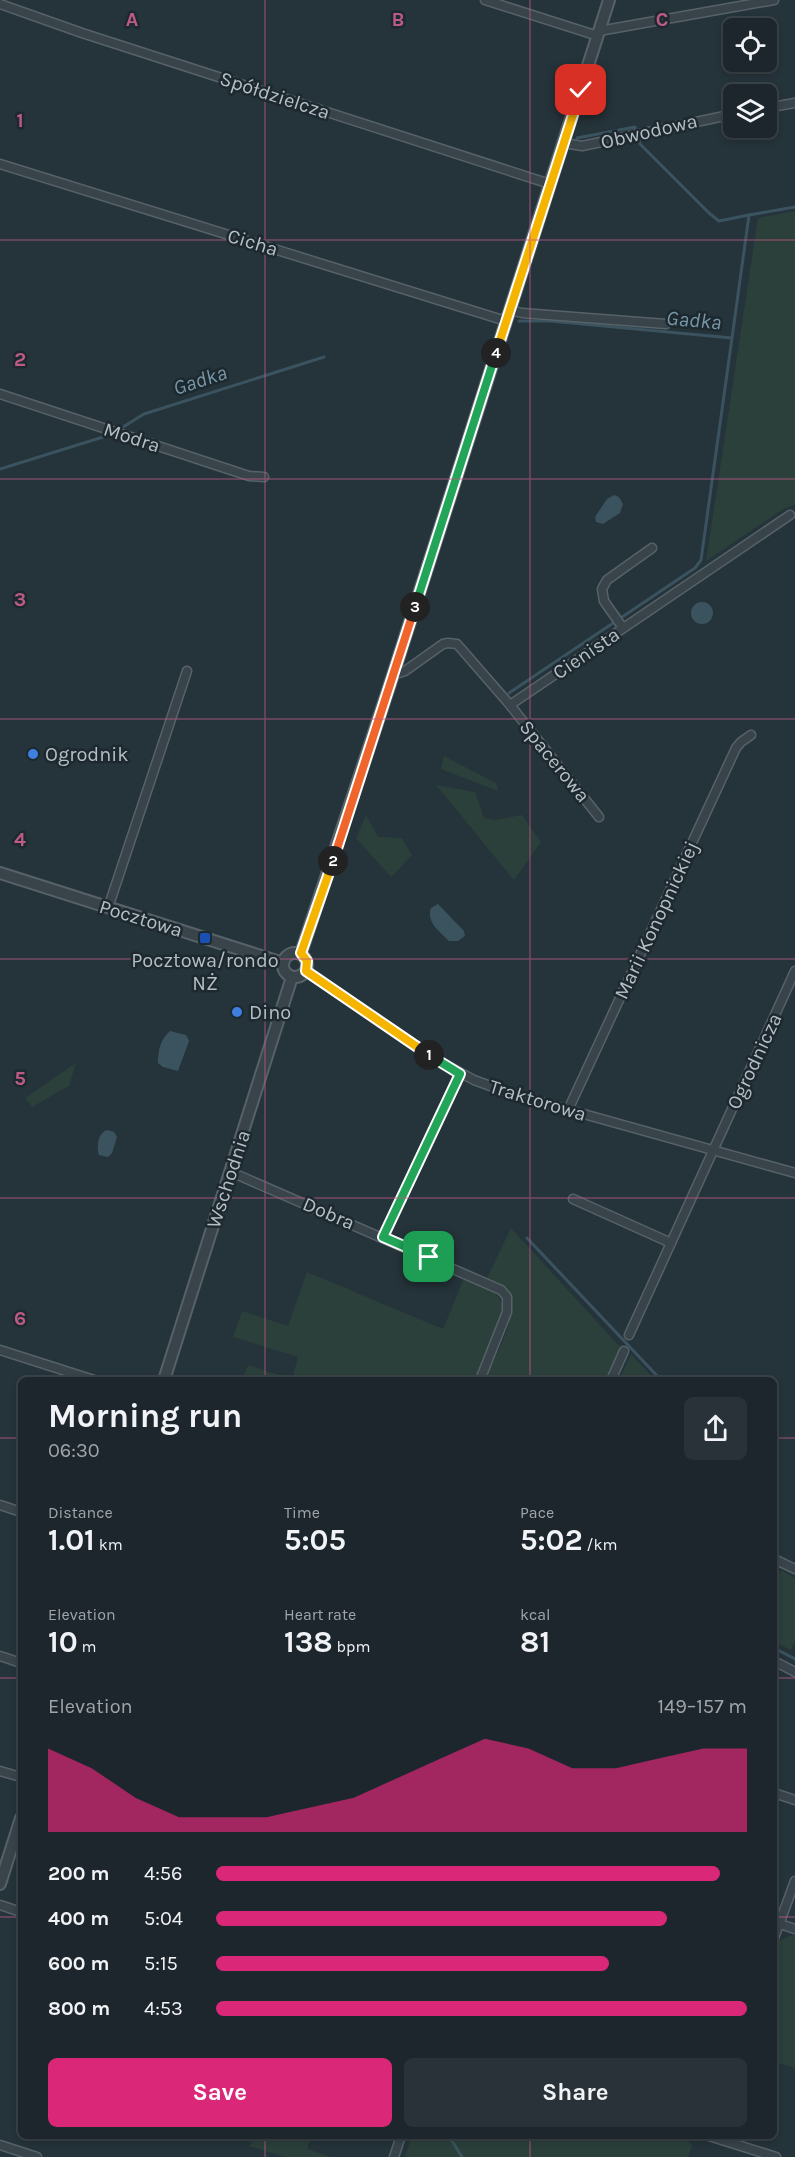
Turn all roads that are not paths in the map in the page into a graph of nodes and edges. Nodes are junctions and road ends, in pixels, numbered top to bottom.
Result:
1 (484, 0) edge
2 (609, 0) edge
3 (774, 0) edge
4 (0, 4) edge
5 (598, 34) junction
6 (795, 103) edge
7 (777, 106) edge
8 (723, 116) edge
9 (564, 143) junction
10 (0, 164) edge
11 (550, 184) junction
12 (508, 315) junction
13 (666, 324) dead end
14 (0, 394) edge
15 (264, 477) dead end
16 (790, 515) dead end
17 (652, 548) dead end
18 (623, 628) junction
19 (187, 670) dead end
20 (393, 675) junction
21 (510, 705) junction
22 (751, 735) dead end
23 (599, 817) dead end
24 (0, 873) edge
25 (108, 908) junction
26 (301, 953) junction
27 (283, 963) junction
28 (306, 971) junction
29 (795, 971) edge
30 (292, 977) junction
31 (460, 1074) junction
32 (568, 1110) junction
33 (712, 1151) junction
34 (231, 1172) junction
35 (795, 1173) edge
36 (573, 1199) dead end
37 (383, 1237) junction
38 (671, 1243) junction
39 (629, 1335) dead end
40 (0, 1350) edge
41 (624, 1351) dead end
42 (85, 1377) edge
43 (165, 1377) edge
44 (481, 1377) edge
45 (612, 1377) edge
46 (0, 1505) edge
47 (18, 1511) edge
48 (777, 1560) edge
49 (795, 1569) edge
50 (0, 1656) edge
51 (18, 1662) edge
52 (777, 1663) edge
53 (795, 1672) edge
54 (0, 1771) edge
55 (18, 1776) edge
56 (777, 1794) edge
57 (795, 1800) edge
58 (18, 1827) edge
59 (795, 1881) edge
60 (0, 1884) edge
61 (0, 1905) edge
62 (18, 1911) edge
63 (777, 1923) edge
64 (795, 1929) edge
65 (400, 2139) edge
66 (719, 2139) edge
67 (0, 2145) edge
68 (37, 2157) edge
69 (394, 2157) edge
70 (776, 2157) edge

1 - 5 street
2 - 5 street
3 - 5 street
4 - 11 street, Spółdzielcza
5 - 9 street
6 - 7 street
8 - 9 street, Obwodowa
9 - 11 street
10 - 12 street, Cicha
11 - 12 street
12 - 13 street, Cicha
12 - 20 street
14 - 15 street, Modra
16 - 18 street, Cienista
17 - 18 street
18 - 21 street, Cienista
19 - 25 street
20 - 21 street
20 - 26 street
21 - 23 street, Spacerowa
22 - 32 street, Marii Konopnickiej
24 - 25 street, Pocztowa
25 - 27 street, Pocztowa
26 - 27 street
26 - 28 street
27 - 30 street
28 - 30 street
28 - 31 street, Traktorowa
29 - 33 street, Ogrodnicza
30 - 34 street, Wschodnia
31 - 32 street, Traktorowa
31 - 37 street
32 - 33 street, Traktorowa
33 - 35 street, Traktorowa
33 - 38 street, Ogrodnicza
34 - 37 street, Dobra
34 - 43 street, Wschodnia
36 - 38 street
37 - 44 street, Dobra
38 - 39 street, Ogrodnicza
40 - 42 street
41 - 45 street
46 - 47 street
48 - 49 street
50 - 51 street
52 - 53 street
54 - 55 street
56 - 57 street
58 - 60 street
59 - 63 street
61 - 62 street
63 - 64 street
65 - 69 street
66 - 70 street
67 - 68 street

